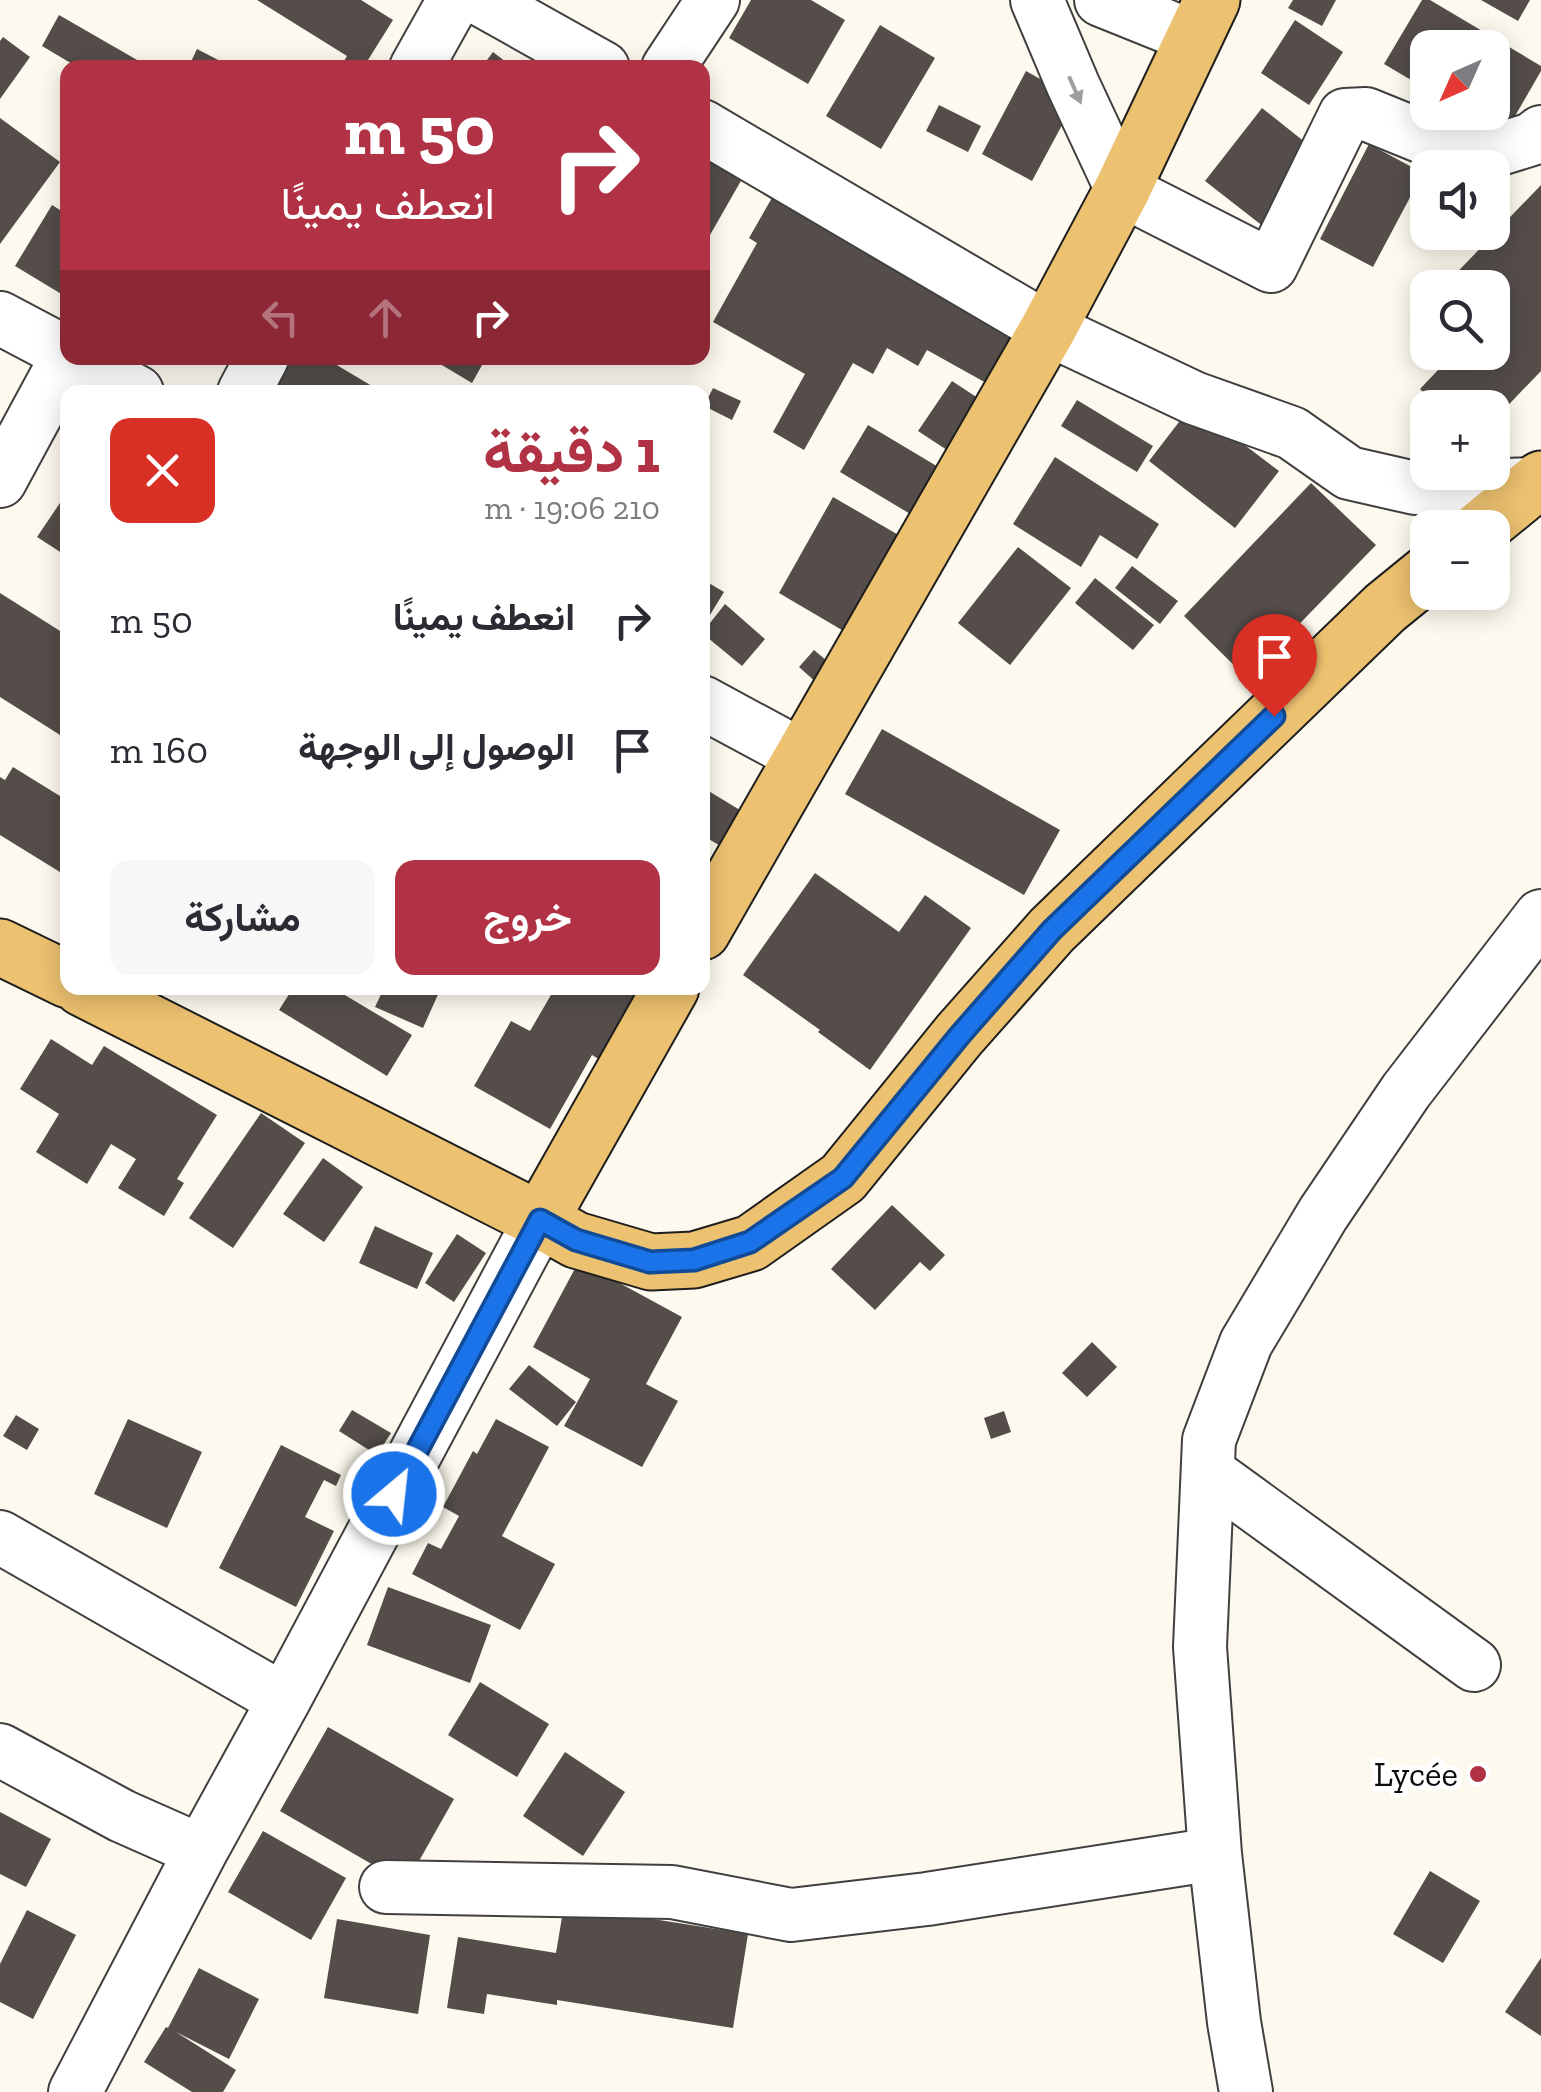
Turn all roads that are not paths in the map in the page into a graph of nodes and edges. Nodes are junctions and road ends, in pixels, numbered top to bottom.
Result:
1 (454, 0) edge
2 (482, 0) edge
3 (713, 0) edge
4 (1037, 0) edge
5 (1101, 0) edge
6 (1202, 19) edge
7 (420, 60) edge
8 (588, 60) edge
9 (673, 60) edge
10 (710, 131) edge
11 (1541, 132) edge
12 (1122, 190) junction
13 (0, 318) edge
14 (1048, 329) junction
15 (60, 351) edge
16 (64, 365) edge
17 (86, 365) edge
18 (125, 385) edge
19 (0, 481) edge
20 (1537, 481) edge
21 (1502, 510) edge
22 (1410, 587) edge
23 (710, 706) edge
24 (802, 756) junction
25 (1541, 916) edge
26 (710, 918) edge
27 (0, 947) edge
28 (60, 976) edge
29 (96, 995) edge
30 (667, 995) edge
31 (540, 1220) junction
32 (1208, 1472) junction
33 (0, 1537) edge
34 (1474, 1665) dead end
35 (284, 1700) junction
36 (0, 1750) edge
37 (201, 1851) junction
38 (1215, 1854) junction
39 (386, 1887) dead end
40 (74, 2092) edge
41 (1246, 2092) edge

1 - 7 street
2 - 8 street
3 - 9 street
4 -> 12 street
5 - 6 street
6 - 12 main road
10 - 14 street
11 - 12 street
12 - 14 main road
13 - 15 street
14 - 20 street
14 - 24 main road
16 - 19 street
17 - 18 street
20 - 21 main road
22 - 31 main road
23 - 24 street
24 - 26 main road
25 - 32 street
27 - 28 main road
29 - 31 main road
30 - 31 main road
31 - 35 street
32 - 34 street
32 - 38 street
33 - 35 street
35 - 37 street
36 - 37 street
37 - 40 street
38 - 39 street
38 - 41 street

